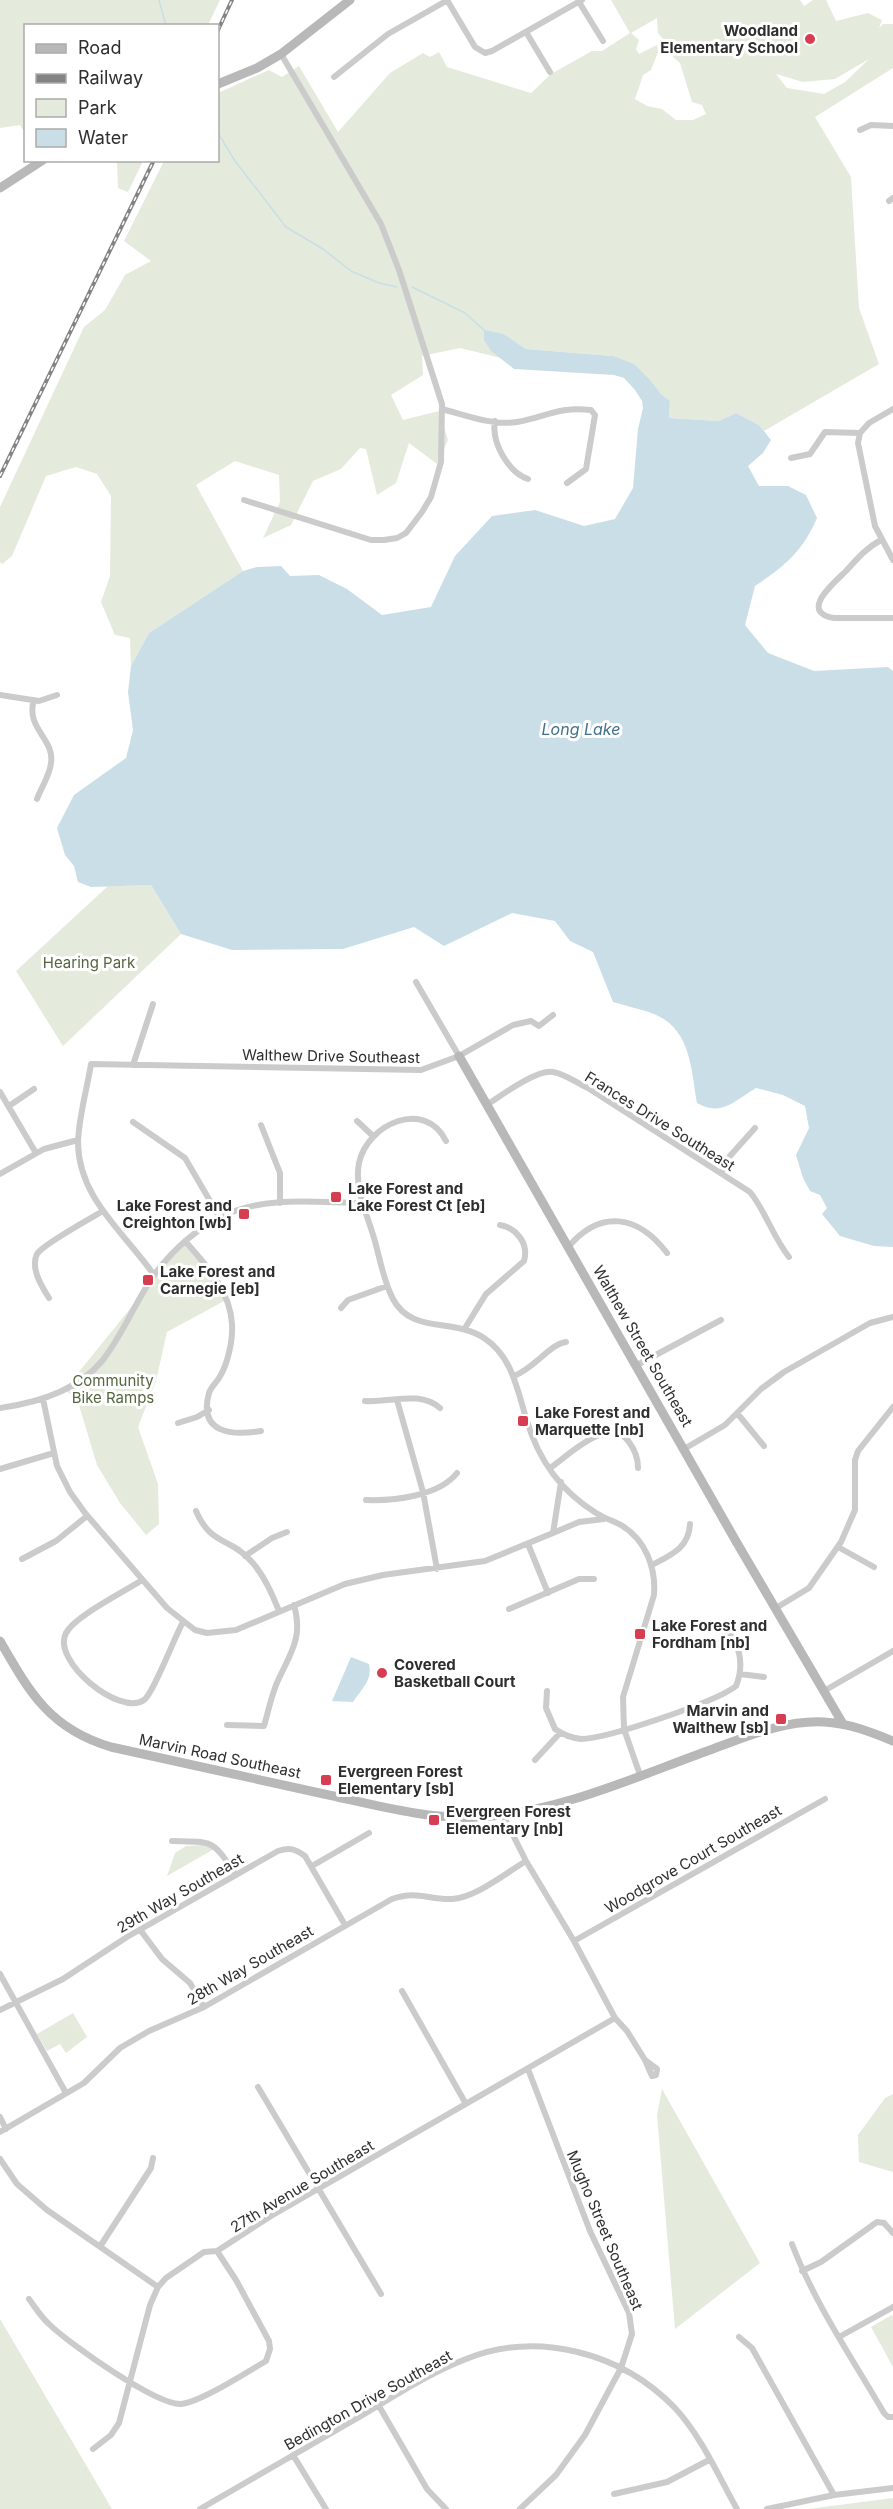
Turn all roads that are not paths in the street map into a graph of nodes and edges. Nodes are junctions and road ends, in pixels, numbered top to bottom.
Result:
1 (350, 0) edge
2 (448, 0) edge
3 (581, 1) edge
4 (526, 32) junction
5 (603, 41) dead end
6 (281, 54) junction
7 (550, 72) dead end
8 (334, 76) dead end
9 (219, 84) edge
10 (893, 126) edge
11 (860, 130) dead end
12 (40, 162) edge
13 (0, 189) edge
14 (442, 409) junction
15 (893, 409) edge
16 (495, 421) junction
17 (860, 433) junction
18 (791, 458) dead end
19 (528, 479) dead end
20 (567, 483) dead end
21 (244, 500) dead end
22 (880, 540) junction
23 (893, 560) edge
24 (893, 618) edge
25 (0, 695) edge
26 (57, 695) dead end
27 (34, 700) junction
28 (37, 799) dead end
29 (416, 982) dead end
30 (153, 1004) dead end
31 (553, 1015) dead end
32 (459, 1056) junction
33 (133, 1065) junction
34 (34, 1089) dead end
35 (0, 1092) edge
36 (488, 1104) junction
37 (9, 1106) junction
38 (357, 1121) dead end
39 (133, 1122) dead end
40 (261, 1125) dead end
41 (755, 1128) dead end
42 (373, 1136) junction
43 (78, 1140) junction
44 (446, 1141) dead end
45 (36, 1153) junction
46 (721, 1173) junction
47 (0, 1174) edge
48 (280, 1203) junction
49 (363, 1203) junction
50 (103, 1210) junction
51 (220, 1218) junction
52 (500, 1226) dead end
53 (185, 1241) junction
54 (569, 1246) junction
55 (667, 1253) dead end
56 (789, 1257) dead end
57 (154, 1275) junction
58 (387, 1287) junction
59 (49, 1298) dead end
60 (341, 1308) dead end
61 (893, 1317) edge
62 (721, 1320) dead end
63 (465, 1328) junction
64 (566, 1342) dead end
65 (637, 1365) junction
66 (514, 1376) junction
67 (43, 1399) junction
68 (397, 1400) junction
69 (365, 1401) dead end
70 (893, 1407) edge
71 (0, 1408) edge
72 (440, 1408) dead end
73 (208, 1410) junction
74 (737, 1413) junction
75 (178, 1423) dead end
76 (261, 1431) dead end
77 (764, 1446) dead end
78 (684, 1449) junction
79 (54, 1454) junction
80 (550, 1468) junction
81 (638, 1468) dead end
82 (0, 1470) edge
83 (457, 1473) dead end
84 (561, 1482) junction
85 (423, 1492) junction
86 (366, 1500) dead end
87 (196, 1511) dead end
88 (87, 1516) junction
89 (607, 1519) junction
90 (690, 1524) dead end
91 (287, 1532) dead end
92 (553, 1533) junction
93 (528, 1544) junction
94 (838, 1547) junction
95 (245, 1556) junction
96 (22, 1558) dead end
97 (652, 1565) junction
98 (874, 1567) dead end
99 (437, 1569) junction
100 (594, 1579) dead end
101 (142, 1580) junction
102 (548, 1593) junction
103 (294, 1605) junction
104 (776, 1608) junction
105 (509, 1609) dead end
106 (279, 1611) junction
107 (183, 1622) junction
108 (720, 1625) dead end
109 (0, 1641) edge
110 (893, 1651) edge
111 (740, 1674) junction
112 (764, 1677) dead end
113 (547, 1691) dead end
114 (824, 1691) junction
115 (843, 1724) junction
116 (227, 1725) dead end
117 (624, 1729) junction
118 (560, 1732) junction
119 (893, 1741) edge
120 (535, 1760) dead end
121 (640, 1775) junction
122 (825, 1798) dead end
123 (503, 1815) junction
124 (369, 1833) dead end
125 (172, 1841) dead end
126 (526, 1861) junction
127 (312, 1866) junction
128 (236, 1875) junction
129 (345, 1925) junction
130 (141, 1931) junction
131 (574, 1941) junction
132 (0, 1974) edge
133 (402, 1991) dead end
134 (15, 2001) junction
135 (204, 2007) junction
136 (0, 2010) edge
137 (615, 2018) junction
138 (645, 2060) dead end
139 (528, 2069) junction
140 (258, 2087) dead end
141 (66, 2093) junction
142 (466, 2104) junction
143 (0, 2117) edge
144 (3, 2131) edge
145 (153, 2158) dead end
146 (0, 2159) edge
147 (319, 2189) junction
148 (893, 2233) edge
149 (792, 2244) dead end
150 (100, 2245) junction
151 (217, 2252) junction
152 (802, 2271) junction
153 (158, 2287) junction
154 (381, 2294) dead end
155 (29, 2299) dead end
156 (893, 2307) edge
157 (739, 2337) dead end
158 (839, 2337) junction
159 (621, 2367) junction
160 (131, 2382) junction
161 (379, 2406) junction
162 (893, 2417) edge
163 (93, 2449) dead end
164 (293, 2455) junction
165 (709, 2460) junction
166 (893, 2488) edge
167 (614, 2494) dead end
168 (834, 2495) junction
169 (200, 2509) edge
170 (326, 2509) edge
171 (446, 2509) edge
172 (520, 2509) edge
173 (737, 2509) edge
174 (768, 2509) edge

1 - 6 street
2 - 4 street
2 - 8 street
3 - 4 street
3 - 5 street
4 - 7 street
6 - 9 street
6 - 14 street
10 - 11 street
12 - 13 street
14 - 16 street
14 - 21 street
15 - 17 street
16 - 19 street
16 - 20 street
17 - 18 street
17 - 22 street
22 - 23 street
22 - 24 street
25 - 27 street
26 - 27 street
27 - 28 street
29 - 32 street, Walthew Street Southeast
30 - 33 street
31 - 32 street, Walthew Drive Southeast
32 - 33 street, Walthew Drive Southeast
32 - 36 street, Walthew Street Southeast
33 - 43 street, Walthew Drive Southeast
34 - 37 street
35 - 37 street
36 - 46 street, Frances Drive Southeast
36 - 54 street, Walthew Street Southeast
37 - 45 street
38 - 42 street
39 - 51 street
40 - 48 street
41 - 46 street
42 - 44 street
42 - 49 street
43 - 45 street
43 - 50 street
45 - 47 street
46 - 56 street, Frances Drive Southeast
48 - 49 street
48 - 51 street
49 - 58 street
50 - 57 street
50 - 59 street
51 - 53 street
52 - 63 street
53 - 57 street
53 - 73 street
54 - 55 street
54 - 65 street, Walthew Street Southeast
57 - 67 street
58 - 60 street
58 - 63 street
61 - 74 street
62 - 65 street
63 - 66 street
64 - 66 street
65 - 78 street, Walthew Street Southeast
66 - 80 street
67 - 71 street
67 - 79 street
68 - 69 street
68 - 72 street
68 - 85 street
70 - 94 street
73 - 75 street
73 - 76 street
74 - 77 street
74 - 78 street
78 - 104 street, Walthew Street Southeast
79 - 82 street
79 - 88 street
80 - 81 street
80 - 84 street
83 - 85 street
84 - 89 street
84 - 92 street
85 - 86 street
85 - 99 street
87 - 95 street
88 - 96 street
88 - 101 street
89 - 92 street
89 - 97 street
90 - 97 street
91 - 95 street
92 - 93 street
93 - 99 street
93 - 102 street
94 - 98 street
94 - 104 street
95 - 106 street
97 - 117 street
99 - 103 street
100 - 102 street
101 - 107 street
101 - 107 street
102 - 105 street
103 - 106 street
103 - 116 street
104 - 114 street, Walthew Street Southeast
106 - 107 street
108 - 111 street
109 - 123 street, Marvin Road Southeast
110 - 114 street
111 - 112 street
111 - 117 street
113 - 118 street
114 - 115 street, Walthew Street Southeast
115 - 119 street, Marvin Road Southeast
115 - 121 street, Marvin Road Southeast
117 - 118 street
117 - 121 street
118 - 120 street
121 - 123 street, Marvin Road Southeast
122 - 131 street, Woodgrove Court Southeast
123 - 126 street
124 - 127 street
125 - 128 street
126 - 129 street, 28th Way Southeast
126 - 131 street
127 - 128 street, 29th Way Southeast
127 - 129 street, 29th Way Southeast
128 - 130 street, 29th Way Southeast
129 - 135 street, 28th Way Southeast
130 - 134 street, 29th Way Southeast
130 - 135 street
131 - 137 street
132 - 134 street
133 - 142 street
134 - 136 street, 29th Way Southeast
134 - 141 street
135 - 141 street, 28th Way Southeast
137 - 138 street
137 - 139 street, 27th Avenue Southeast
139 - 142 street, 27th Avenue Southeast
139 - 159 street, Mugho Street Southeast
140 - 147 street
141 - 144 street, 28th Way Southeast
142 - 147 street, 27th Avenue Southeast
143 - 144 street
145 - 150 street
146 - 150 street
147 - 151 street, 27th Avenue Southeast
147 - 154 street
148 - 152 street
149 - 152 street
150 - 153 street
151 - 153 street, 27th Avenue Southeast
151 - 160 street
152 - 158 street
153 - 160 street, 27th Avenue Southeast
155 - 160 street
156 - 158 street
157 - 168 street
158 - 162 street
159 - 161 street, Bedington Drive Southeast
159 - 165 street, Bedington Drive Southeast
159 - 172 street, Mugho Street Southeast
160 - 163 street, 27th Avenue Southeast
161 - 164 street, Bedington Drive Southeast
161 - 171 street
164 - 169 street, Bedington Drive Southeast
164 - 170 street
165 - 167 street
165 - 173 street, Bedington Drive Southeast
166 - 168 street
168 - 174 street

